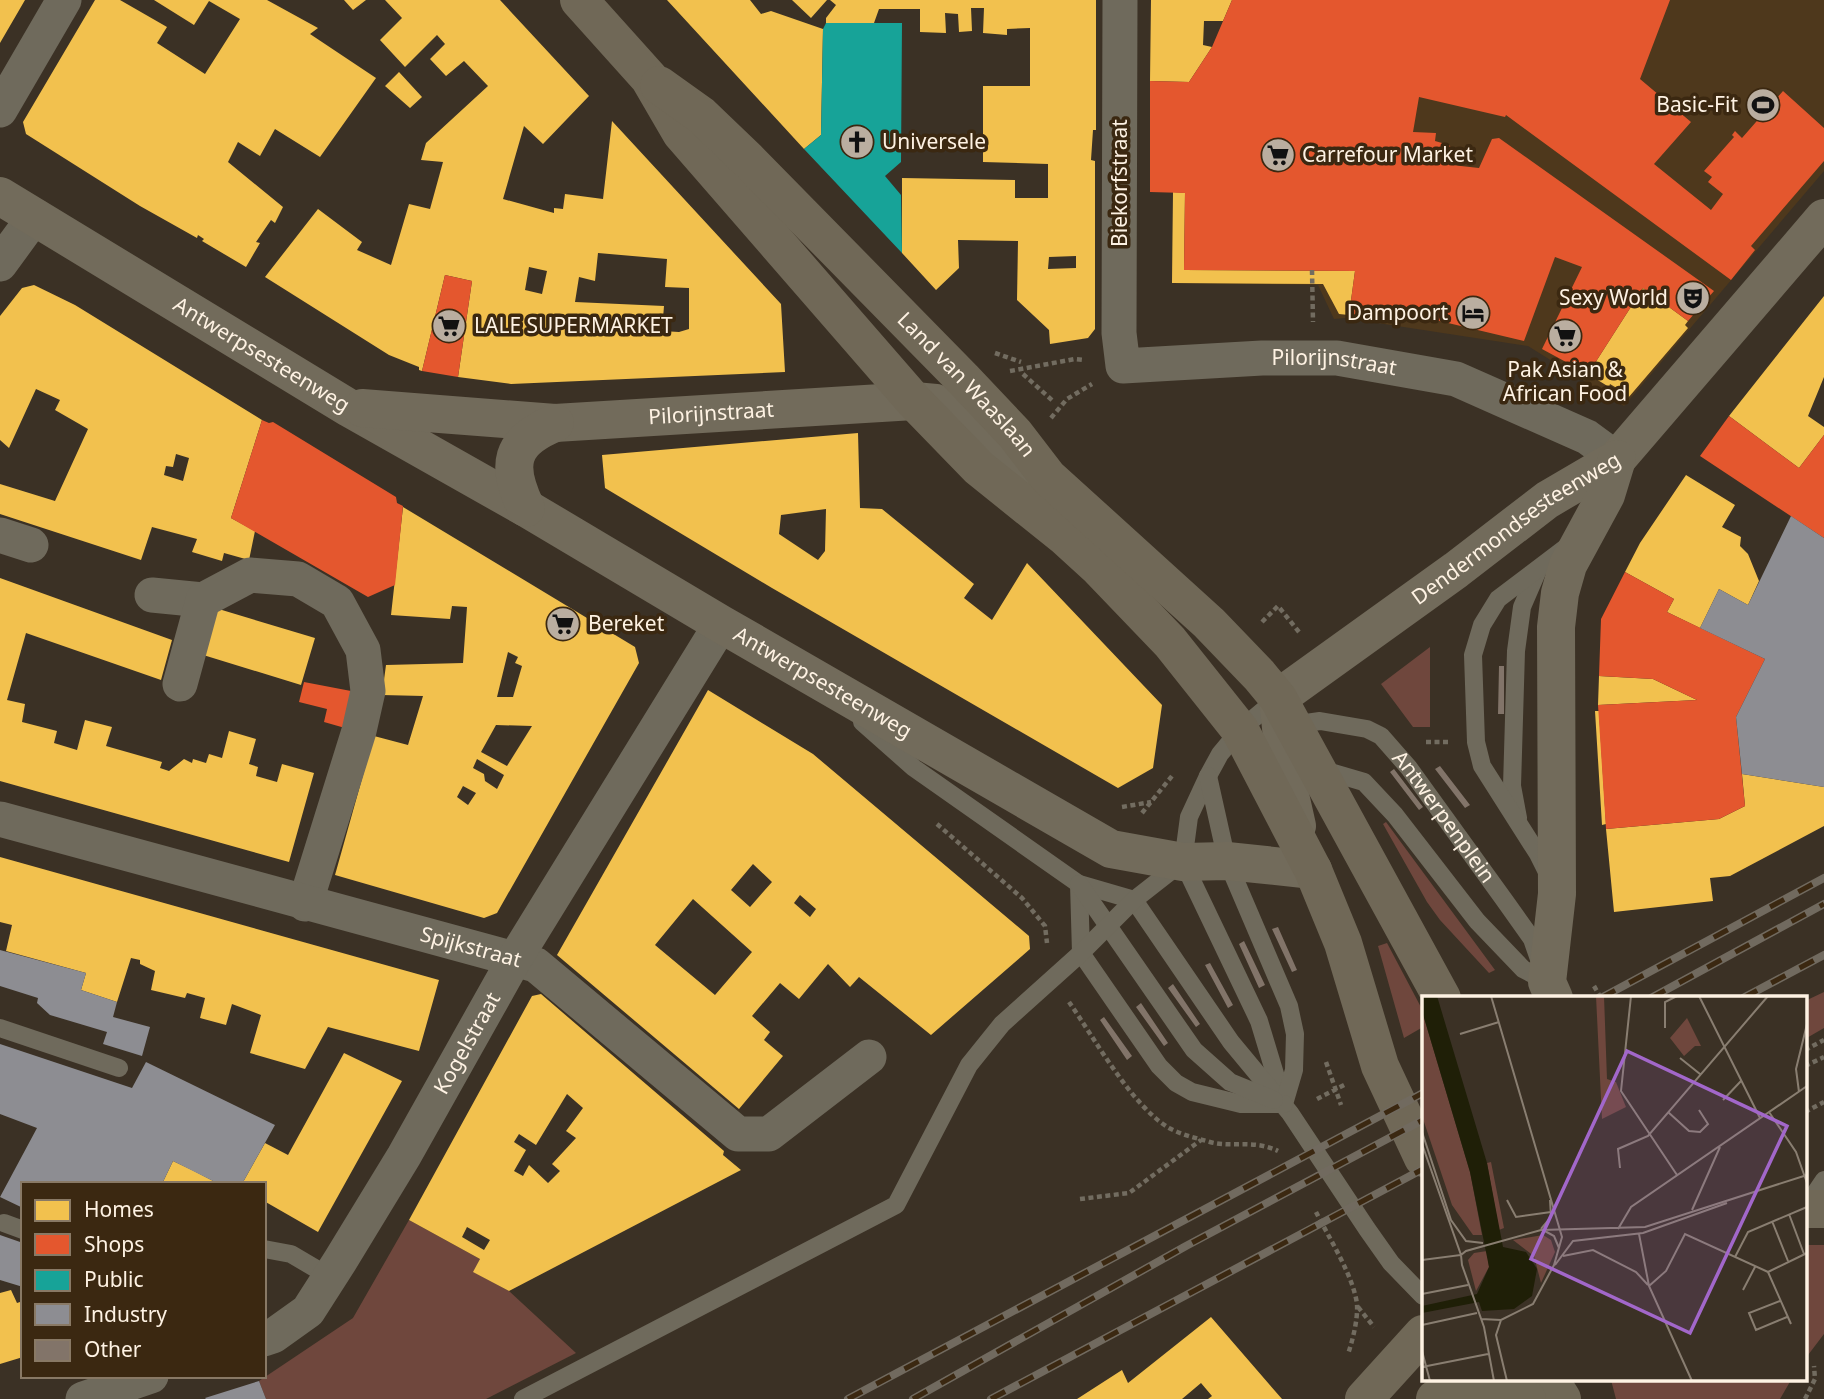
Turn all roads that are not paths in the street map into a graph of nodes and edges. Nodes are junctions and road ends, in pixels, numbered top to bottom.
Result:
1 (64, 0) edge
2 (579, 0) edge
3 (1120, 0) edge
4 (0, 110) edge
5 (743, 179) junction
6 (0, 196) edge
7 (35, 216) junction
8 (1824, 218) edge
9 (0, 264) edge
10 (1123, 366) joint
11 (914, 401) junction
12 (349, 408) junction
13 (555, 423) junction
14 (1617, 459) junction
15 (1048, 477) junction
16 (526, 508) junction
17 (1585, 533) junction
18 (1540, 567) junction
19 (152, 595) dead end
20 (203, 600) junction
21 (721, 624) junction
22 (795, 666) junction
23 (180, 684) dead end
24 (1285, 712) junction
25 (1240, 730) junction
26 (1315, 767) junction
27 (1208, 776) junction
28 (0, 819) edge
29 (1519, 824) junction
30 (1307, 858) junction
31 (1227, 861) junction
32 (1183, 862) junction
33 (1079, 884) junction
34 (1557, 894) junction
35 (1134, 900) junction
36 (305, 904) junction
37 (1108, 926) junction
38 (1081, 953) junction
39 (514, 960) junction
40 (1550, 990) edge
41 (1441, 996) edge
42 (0, 1028) edge
43 (869, 1057) dead end
44 (120, 1068) dead end
45 (1284, 1104) junction
46 (1422, 1156) edge
47 (1824, 1180) edge
48 (1806, 1207) edge
49 (1806, 1208) edge
50 (1824, 1209) edge
51 (4, 1223) dead end
52 (21, 1229) edge
53 (266, 1249) edge
54 (330, 1277) junction
55 (1422, 1295) edge
56 (1422, 1335) edge
57 (266, 1338) edge
58 (146, 1378) edge
59 (1532, 1382) edge
60 (1551, 1382) edge
61 (1567, 1382) edge
62 (1437, 1398) edge
63 (83, 1399) edge
64 (523, 1399) edge
65 (1364, 1399) edge
66 (1527, 1399) edge
67 (1550, 1399) edge
68 (1562, 1399) edge
69 (1571, 1399) edge

1 - 4 street
2 - 5 main road, Land van Waaslaan
3 - 10 street, Biekorfstraat
5 - 11 main road, Land van Waaslaan
5 - 15 main road, Land van Waaslaan
6 - 7 main road, Antwerpsesteenweg
7 - 9 street
7 - 12 main road, Antwerpsesteenweg
8 - 14 main road, Dendermondsesteenweg
10 - 14 street, Pilorijnstraat
11 - 13 main road, Pilorijnstraat
11 - 15 main road, Pilorijnstraat
11 - 25 main road, Land van Waaslaan
12 - 13 main road, Pilorijnstraat
12 - 16 main road, Antwerpsesteenweg
13 - 16 main road
14 - 17 main road
14 - 24 main road, Dendermondsesteenweg
15 - 24 main road, Land van Waaslaan
16 - 21 main road, Antwerpsesteenweg
17 - 18 lane
17 - 34 main road
18 - 29 lane
18 - 29 lane
19 - 20 street
20 - 23 street
20 - 36 street
21 - 22 main road, Antwerpsesteenweg
21 - 39 street, Kogelstraat
22 - 32 main road, Antwerpsesteenweg
22 - 33 lane
24 - 25 lane
24 - 26 main road
24 - 30 main road
24 - 40 lane, Antwerpenplein
25 - 27 lane
25 - 30 main road
26 - 40 lane, Antwerpenplein
26 - 41 main road
27 - 31 lane
27 - 32 lane
28 - 36 street, Spijkstraat
29 - 34 lane
30 - 31 main road
30 - 46 main road
31 - 32 main road
31 - 45 lane
32 - 35 lane
32 - 45 lane
33 - 35 lane
33 - 37 lane
33 - 38 lane
34 - 40 main road
35 - 37 lane
35 - 45 lane
36 - 39 street, Spijkstraat
37 - 38 lane
37 - 45 lane
38 - 45 lane
38 - 64 lane
39 - 43 street, Spijkstraat
39 - 54 street, Kogelstraat
42 - 44 lane
45 - 55 lane
47 - 48 lane
49 - 50 main road
51 - 52 lane
53 - 54 lane
54 - 57 street, Kogelstraat
56 - 65 main road
58 - 63 street
59 - 67 lane
60 - 68 main road
61 - 69 main road
62 - 66 main road

